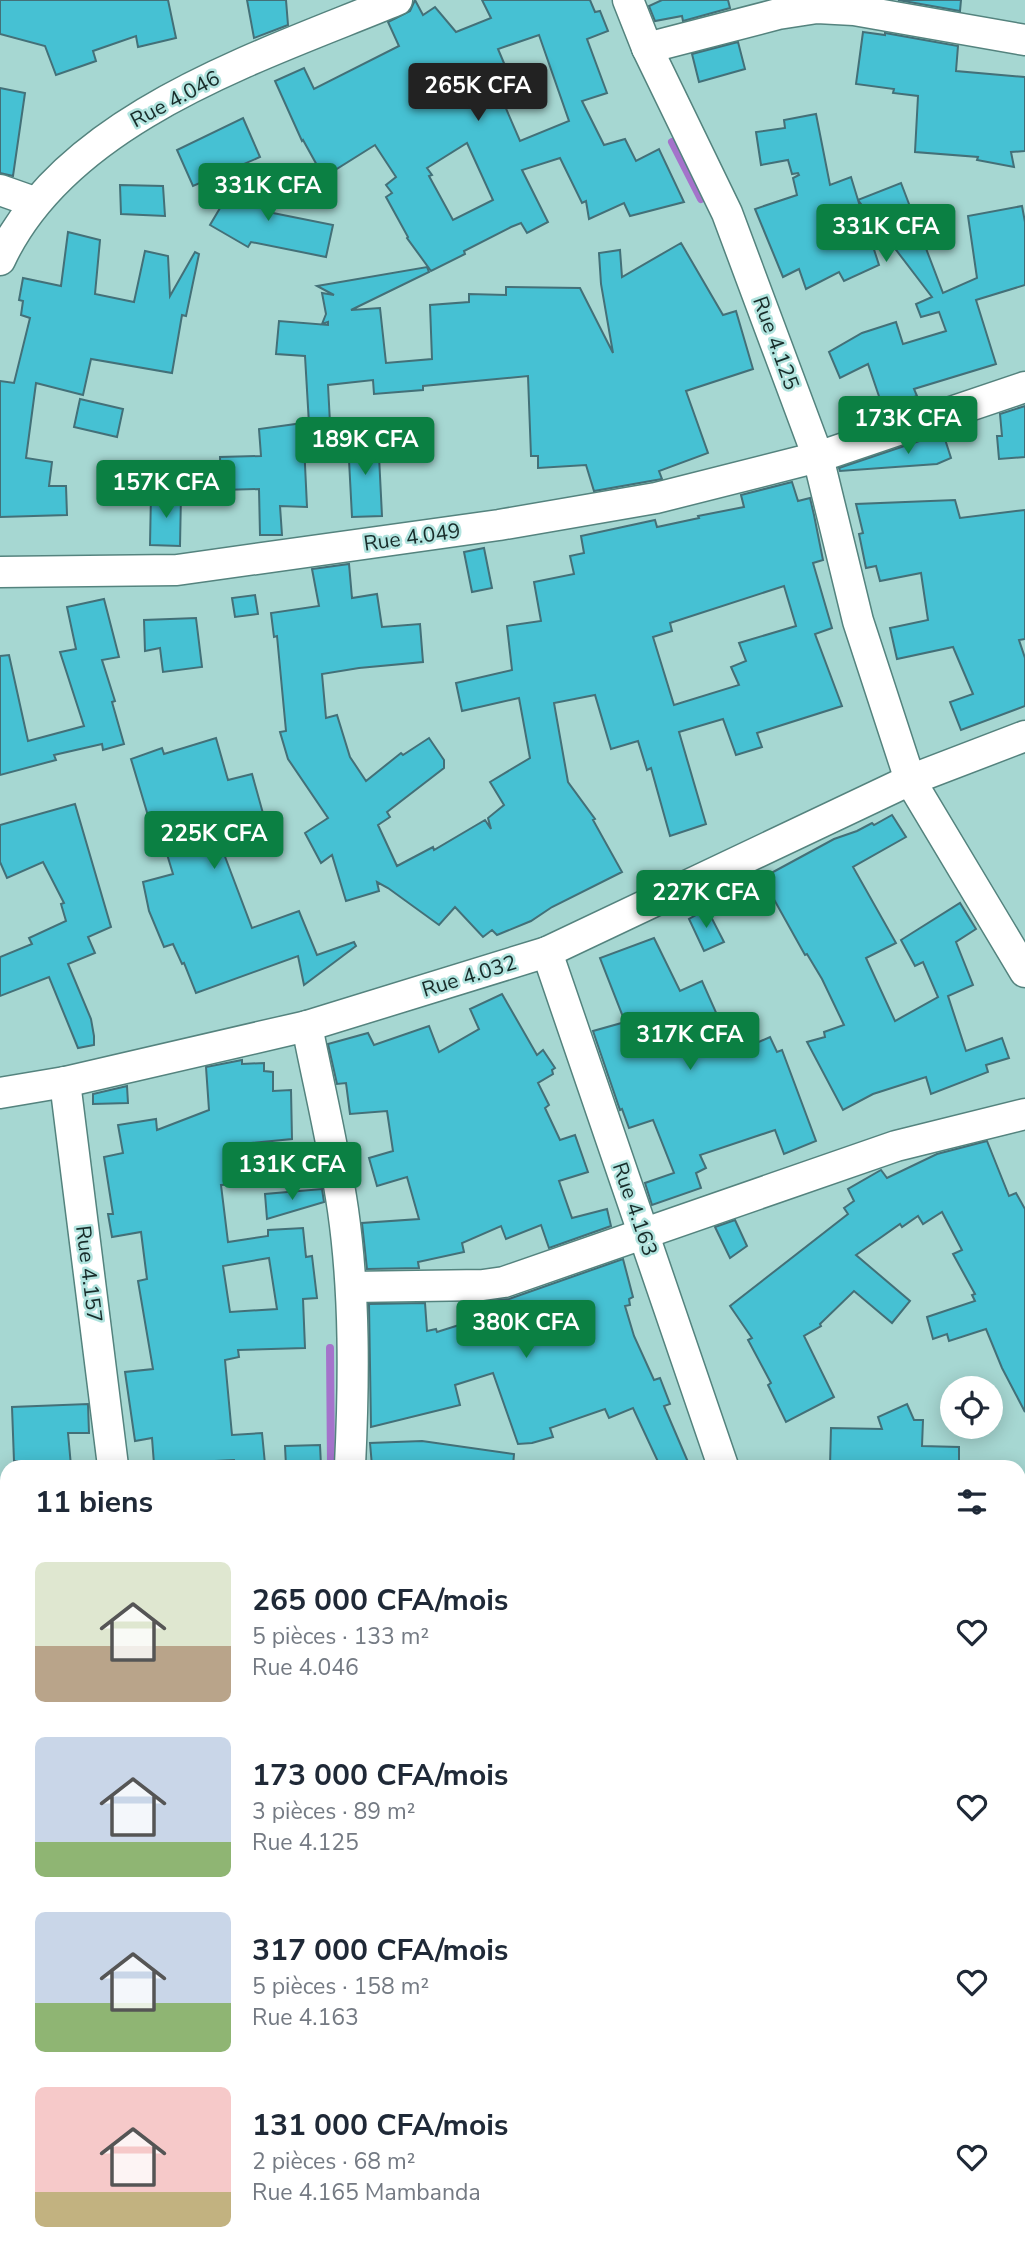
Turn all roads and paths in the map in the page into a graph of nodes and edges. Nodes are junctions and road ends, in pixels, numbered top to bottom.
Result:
1 (397, 0) edge
2 (628, 0) edge
3 (1025, 40) edge
4 (647, 48) junction
5 (0, 190) edge
6 (34, 202) junction
7 (0, 260) edge
8 (1025, 387) edge
9 (818, 457) junction
10 (0, 572) edge
11 (1025, 736) edge
12 (910, 780) junction
13 (547, 951) junction
14 (1025, 972) edge
15 (307, 1026) junction
16 (65, 1082) junction
17 (0, 1093) edge
18 (1025, 1114) edge
19 (643, 1233) junction
20 (351, 1287) junction
21 (112, 1460) edge
22 (350, 1460) edge
23 (721, 1460) edge

1 - 6 street, Rue 4.046
2 - 4 street, Rue 4.125
3 - 4 street
4 - 9 street, Rue 4.125
5 - 6 street
6 - 7 street, Rue 4.046
8 - 9 street, Rue 4.049
9 - 10 street, Rue 4.049
9 - 12 street, Rue 4.125
11 - 12 street, Rue 4.032
12 - 13 street, Rue 4.032
12 - 14 street, Rue 4.125
13 - 15 street, Rue 4.032
13 - 19 street, Rue 4.163
15 - 16 street, Rue 4.032
15 - 20 street
16 - 17 street, Rue 4.032
16 - 21 street, Rue 4.157
18 - 19 street
19 - 20 street
19 - 23 street, Rue 4.163
20 - 22 street

